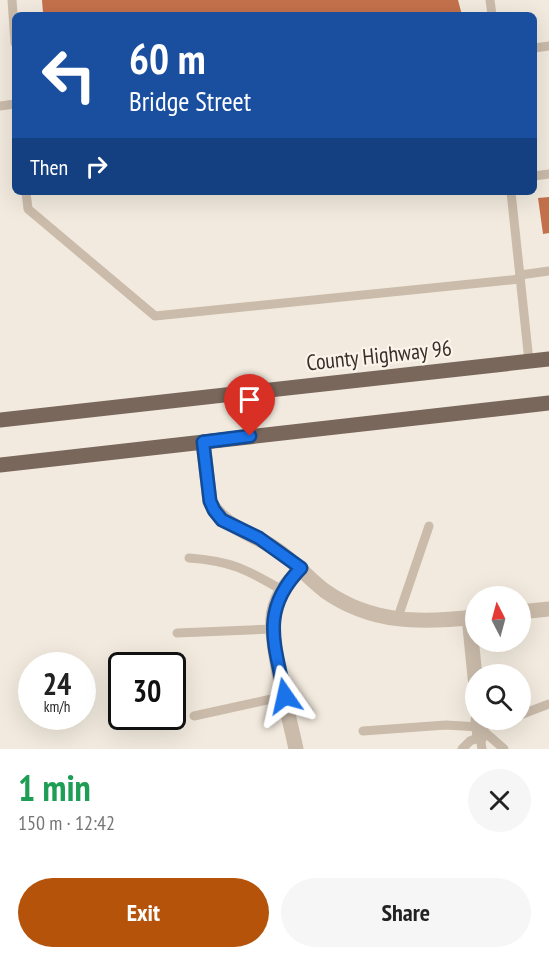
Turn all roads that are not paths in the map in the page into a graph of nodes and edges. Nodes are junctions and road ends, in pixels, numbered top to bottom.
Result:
1 (26, 195) edge
2 (511, 195) edge
3 (549, 271) edge
4 (520, 277) junction
5 (549, 359) edge
6 (529, 361) junction
7 (549, 403) edge
8 (0, 420) edge
9 (203, 442) junction
10 (0, 465) edge
11 (429, 526) dead end
12 (189, 558) dead end
13 (301, 568) junction
14 (282, 590) junction
15 (549, 609) edge
16 (531, 611) edge
17 (465, 618) edge
18 (397, 620) junction
19 (272, 629) junction
20 (177, 633) dead end
21 (285, 696) junction
22 (549, 704) edge
23 (531, 711) edge
24 (194, 716) dead end
25 (363, 731) dead end
26 (480, 733) edge
27 (296, 749) edge
28 (462, 749) edge
29 (504, 749) edge

1 - 4 lane
2 - 4 lane
3 - 4 lane
4 - 6 lane
5 - 6 main road, County Highway 96
6 - 8 main road, County Highway 96
7 - 9 main road
9 - 10 main road
9 - 13 street
11 - 18 lane
12 - 14 lane
13 - 14 street
13 - 18 street
14 - 19 street
15 - 16 street
17 - 18 street
19 - 20 lane
19 - 21 street
21 - 24 lane
21 - 27 street
22 - 23 lane
25 - 26 lane
26 - 28 lane
26 - 29 lane

